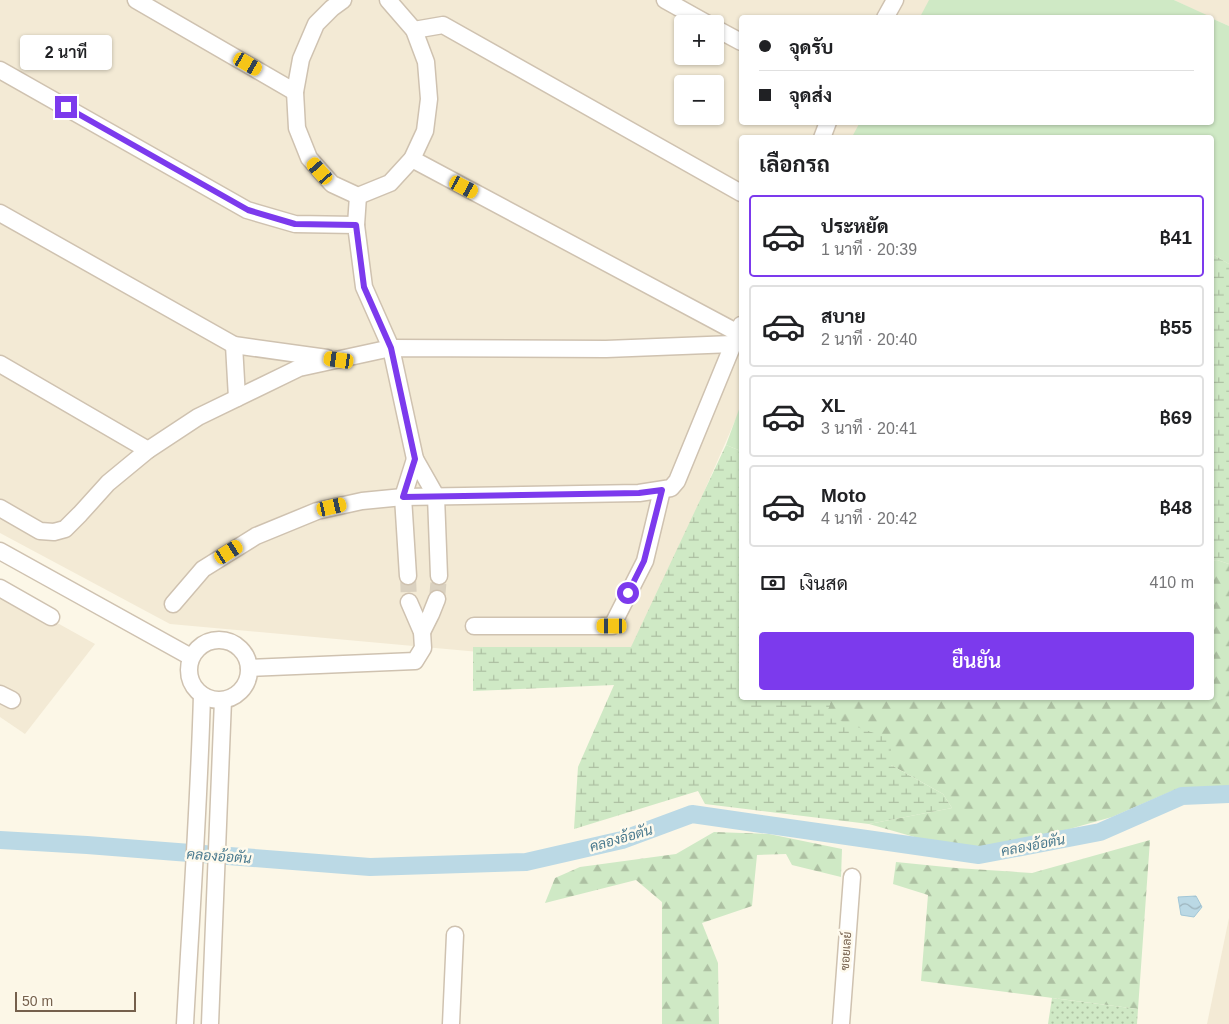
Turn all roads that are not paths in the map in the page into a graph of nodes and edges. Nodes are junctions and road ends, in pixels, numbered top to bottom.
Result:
1 (136, 0) edge
2 (343, 0) edge
3 (388, 0) edge
4 (665, 0) edge
5 (895, 0) edge
6 (692, 15) edge
7 (887, 15) edge
8 (414, 30) junction
9 (724, 33) edge
10 (739, 41) edge
11 (0, 70) edge
12 (296, 92) junction
13 (412, 159) junction
14 (739, 192) edge
15 (358, 196) junction
16 (0, 213) edge
17 (356, 225) junction
18 (737, 334) edge
19 (234, 346) junction
20 (391, 348) junction
21 (339, 360) junction
22 (0, 364) edge
23 (237, 398) junction
24 (148, 450) junction
25 (415, 459) junction
26 (662, 490) junction
27 (436, 496) junction
28 (403, 497) junction
29 (0, 508) edge
30 (0, 551) edge
31 (408, 576) tunnel mouth
32 (438, 576) tunnel mouth
33 (0, 588) edge
34 (437, 599) tunnel mouth
35 (409, 602) tunnel mouth
36 (173, 604) dead end
37 (51, 616) dead end
38 (474, 626) dead end
39 (422, 632) junction
40 (191, 657) junction
41 (249, 668) junction
42 (202, 695) junction
43 (223, 700) junction
44 (852, 877) dead end
45 (455, 935) dead end
46 (185, 1024) edge
47 (210, 1024) edge
48 (451, 1024) edge
49 (841, 1024) edge

1 - 12 street
2 - 12 street
3 - 8 street
4 - 6 street
5 - 7 street
8 - 13 street
8 - 14 street
9 - 10 street
11 - 17 street
12 - 15 street
13 - 15 street
13 - 18 street
15 - 17 street
16 - 19 street
17 - 20 street
18 - 20 street
18 - 26 street
19 - 21 street
19 - 23 street
20 - 21 street
20 - 25 street
21 - 23 street
22 - 24 street
23 - 24 street
24 - 29 street
25 - 27 street
25 - 28 street
26 - 27 street
26 - 38 street
27 - 28 street
27 - 32 street
28 - 31 street
28 - 36 street
30 - 40 street
33 - 37 street
34 - 39 street
35 - 39 street
39 - 41 street
40 - 41 street
40 - 42 street
41 - 43 street
42 - 43 street
42 - 46 street
43 - 47 street
44 - 49 street, ซอยเลย์
45 - 48 street

